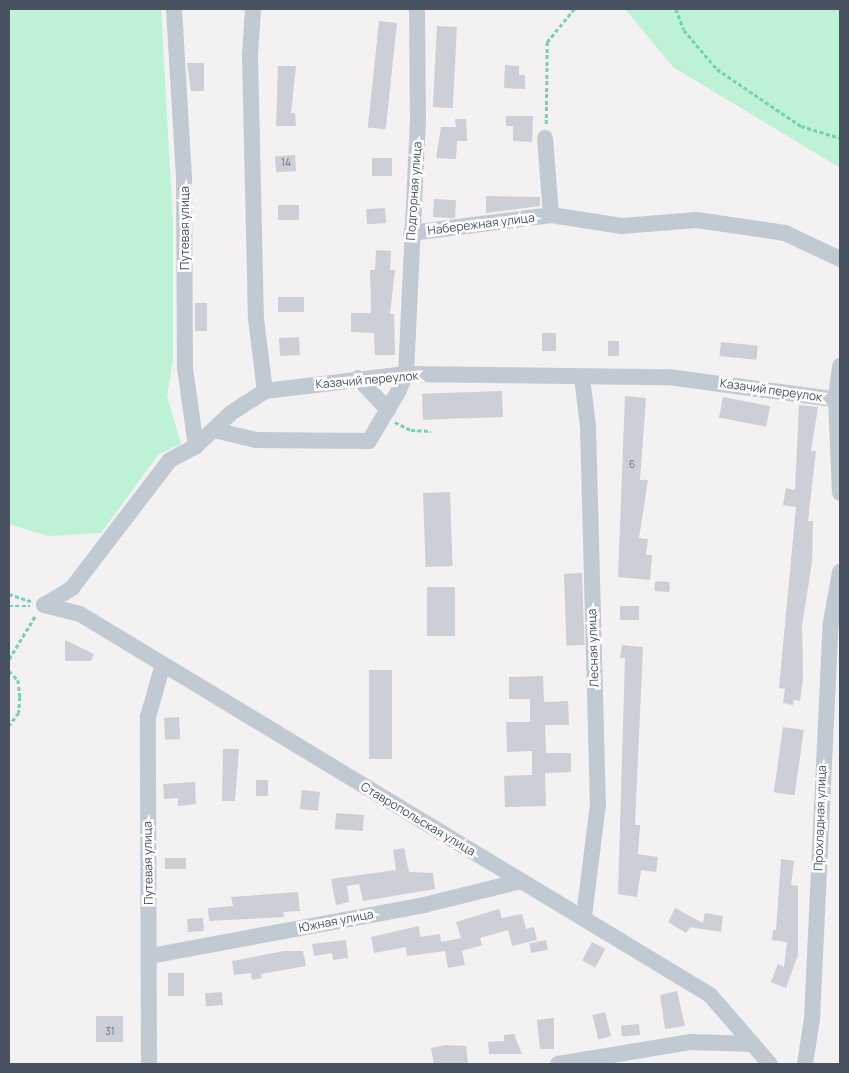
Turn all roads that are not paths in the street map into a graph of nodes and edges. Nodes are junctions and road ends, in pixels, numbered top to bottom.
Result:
1 (174, 9) edge
2 (253, 9) edge
3 (417, 9) edge
4 (545, 138) road end
5 (551, 215) junction
6 (411, 233) junction
7 (840, 259) edge
8 (840, 366) edge
9 (406, 374) junction
10 (358, 378) junction
11 (582, 378) junction
12 (265, 391) junction
13 (838, 399) edge
14 (388, 410) junction
15 (214, 430) junction
16 (196, 446) junction
17 (840, 493) edge
18 (840, 572) edge
19 (44, 605) joint
20 (163, 664) junction
21 (521, 881) junction
22 (584, 917) junction
23 (150, 956) junction
24 (753, 1044) junction
25 (149, 1064) edge
26 (558, 1064) edge
27 (770, 1064) edge
28 (805, 1064) edge

1 - 16 street, Путевая улица
2 - 12 street
3 - 6 street, Подгорная улица
4 - 5 street, Набережная улица
5 - 6 street, Набережная улица
5 - 7 street, Набережная улица
6 - 9 street, Подгорная улица
8 - 13 street
9 - 10 street, Казачий переулок
9 - 11 street, Казачий переулок
9 - 14 street
10 - 12 street, Казачий переулок
10 - 14 street
11 - 13 street, Казачий переулок
11 - 22 street, Лесная улица
12 - 15 street, Казачий переулок
13 - 17 street
14 - 15 street
15 - 16 street, Казачий переулок
16 - 19 street, Казачий переулок
18 - 28 street, Прохладная улица
19 - 20 street, Ставропольская улица
20 - 21 street, Ставропольская улица
20 - 23 street, Путевая улица
21 - 22 street, Ставропольская улица
21 - 23 street, Южная улица
22 - 24 street, Ставропольская улица
23 - 25 street, Путевая улица
24 - 26 street
24 - 27 street, Ставропольская улица

